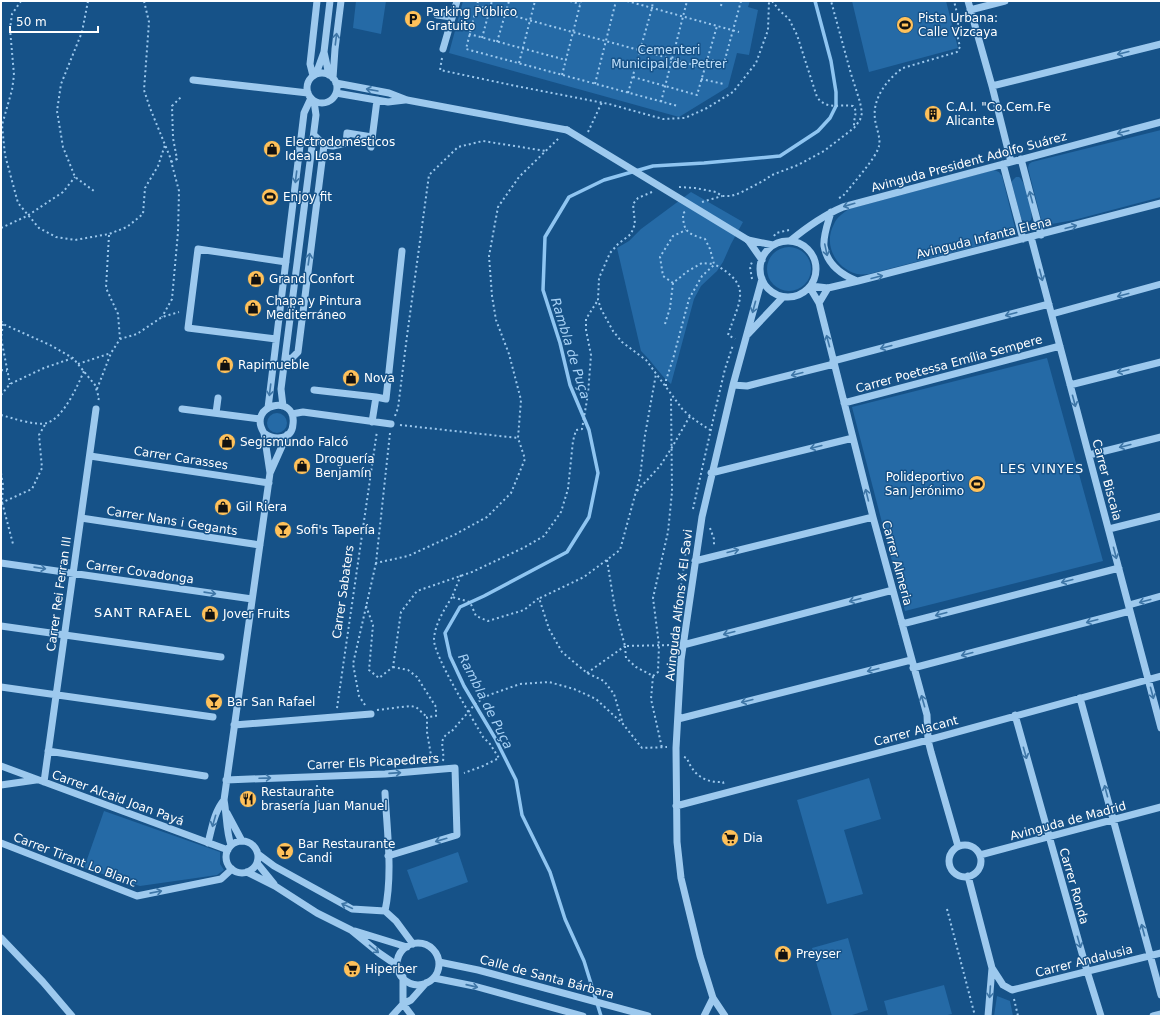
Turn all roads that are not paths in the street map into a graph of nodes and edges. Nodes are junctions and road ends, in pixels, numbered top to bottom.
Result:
1 (317, 1) edge
2 (330, 1) edge
3 (341, 1) edge
4 (457, 1) edge
5 (968, 1) edge
6 (1005, 1) edge
7 (970, 10) junction
8 (437, 15) dead end
9 (452, 18) junction
10 (1161, 44) edge
11 (443, 49) road end
12 (324, 52) junction
13 (312, 78) junction
14 (333, 79) junction
15 (193, 80) dead end
16 (992, 86) junction
17 (293, 90) junction
18 (336, 93) junction
19 (311, 97) junction
20 (377, 100) junction
21 (407, 100) junction
22 (323, 103) junction
23 (316, 115) junction
24 (1161, 122) edge
25 (314, 136) junction
26 (372, 137) junction
27 (324, 145) junction
28 (371, 146) dead end
29 (1021, 159) junction
30 (1011, 162) junction
31 (1003, 164) junction
32 (1161, 203) edge
33 (831, 212) junction
34 (1041, 235) junction
35 (1031, 237) junction
36 (748, 240) junction
37 (1023, 240) junction
38 (790, 241) junction
39 (773, 242) junction
40 (402, 251) dead end
41 (762, 260) junction
42 (286, 262) junction
43 (762, 279) junction
44 (858, 281) junction
45 (1161, 284) edge
46 (811, 287) junction
47 (828, 288) junction
48 (783, 297) junction
49 (819, 303) junction
50 (1049, 304) junction
51 (1052, 314) junction
52 (746, 336) junction
53 (276, 339) junction
54 (1060, 346) junction
55 (285, 359) junction
56 (834, 362) junction
57 (1161, 362) edge
58 (733, 385) junction
59 (1070, 385) junction
60 (281, 389) junction
61 (314, 390) dead end
62 (376, 397) junction
63 (218, 398) dead end
64 (844, 403) junction
65 (283, 406) junction
66 (270, 407) junction
67 (96, 409) road end
68 (182, 409) dead end
69 (216, 414) junction
70 (292, 414) junction
71 (260, 419) junction
72 (376, 422) junction
73 (391, 424) road end
74 (264, 433) junction
75 (287, 435) junction
76 (1161, 437) edge
77 (854, 438) junction
78 (1089, 455) junction
79 (90, 456) junction
80 (270, 473) junction
81 (711, 473) junction
82 (269, 483) junction
83 (1161, 516) edge
84 (873, 517) junction
85 (81, 518) junction
86 (1109, 529) junction
87 (260, 545) junction
88 (695, 560) junction
89 (1, 563) edge
90 (1119, 568) junction
91 (73, 573) junction
92 (893, 590) junction
93 (1161, 596) edge
94 (252, 599) junction
95 (1129, 608) junction
96 (902, 624) junction
97 (1, 626) edge
98 (65, 635) junction
99 (683, 645) junction
100 (221, 657) dead end
101 (911, 660) junction
102 (913, 668) junction
103 (1161, 676) edge
104 (1148, 680) junction
105 (1, 687) edge
106 (56, 694) junction
107 (1080, 698) junction
108 (371, 714) road end
109 (1015, 715) junction
110 (213, 717) dead end
111 (678, 719) junction
112 (234, 725) junction
113 (1161, 728) edge
114 (928, 740) junction
115 (48, 751) junction
116 (1, 766) edge
117 (204, 776) dead end
118 (226, 780) junction
119 (41, 781) junction
120 (1, 785) edge
121 (385, 793) dead end
122 (224, 800) junction
123 (676, 806) junction
124 (1161, 807) edge
125 (226, 812) junction
126 (1114, 820) junction
127 (1049, 837) junction
128 (242, 841) junction
129 (1, 843) edge
130 (208, 843) junction
131 (958, 846) junction
132 (229, 848) junction
133 (258, 854) junction
134 (980, 855) junction
135 (388, 856) junction
136 (257, 863) junction
137 (232, 869) junction
138 (247, 872) junction
139 (968, 876) junction
140 (275, 886) junction
141 (385, 911) junction
142 (351, 930) junction
143 (1, 938) edge
144 (410, 945) junction
145 (1161, 952) edge
146 (1150, 955) junction
147 (439, 962) junction
148 (398, 966) junction
149 (992, 968) junction
150 (1087, 971) junction
151 (403, 977) junction
152 (434, 978) junction
153 (426, 984) junction
154 (1161, 994) edge
155 (713, 998) junction
156 (403, 1004) junction
157 (1161, 1014) edge
158 (72, 1016) edge
159 (392, 1016) edge
160 (412, 1016) edge
161 (583, 1016) edge
162 (648, 1016) edge
163 (704, 1016) edge
164 (725, 1016) edge
165 (988, 1016) edge
166 (1101, 1016) edge
167 (1153, 1016) edge

1 - 13 street
2 - 12 street
14 -> 3 street
4 - 9 street
5 - 7 street
6 - 7 street
7 - 16 street
8 - 9 street
9 - 11 street
10 -> 16 street
12 - 13 street
12 - 14 street
13 - 14 street
13 - 17 street
13 - 19 street
14 - 18 street
21 -> 14 street
15 - 17 street
16 - 30 street
17 - 19 street
18 - 20 street
18 - 22 street
19 - 22 street
19 - 23 street
19 -> 42 street
20 - 21 street
20 - 26 street
21 - 36 street, bridge
22 - 23 street
23 - 25 street
24 -> 29 street, Avinguda President Adolfo Suárez
25 - 27 street
25 - 55 street
26 - 27 street
26 - 28 street
55 -> 27 street
29 - 30 street, Avinguda President Adolfo Suárez
34 -> 29 street
30 - 31 street, Avinguda President Adolfo Suárez
31 -> 33 street, Avinguda President Adolfo Suárez
31 - 37 street
34 -> 32 street, Avinguda Infanta Elena
33 - 38 street, Avinguda President Adolfo Suárez
33 -> 44 street
34 - 35 street, Avinguda Infanta Elena
35 - 37 street, Avinguda Infanta Elena
35 -> 50 street, Carrer Biscaia
36 - 39 street
36 - 41 street
44 -> 37 street, Avinguda Infanta Elena
38 - 39 street
38 - 46 street
39 - 41 street
40 - 62 street
41 - 43 street
42 - 53 street
42 - 53 street
43 - 48 street
43 -> 52 street, Avinguda Alfons X El Savi
44 - 47 street, Avinguda Infanta Elena
45 -> 51 street
46 - 47 street, Avinguda Infanta Elena
46 - 48 street
46 - 49 street, Carrer Almeria
47 - 49 street
48 - 52 street, Avinguda Alfons X El Savi
56 -> 49 street, Carrer Almeria
50 - 51 street, Carrer Biscaia
50 -> 56 street
51 - 54 street, Carrer Biscaia
52 - 58 street, Avinguda Alfons X El Savi
53 -> 66 street
54 - 59 street, Carrer Biscaia
54 - 64 street, Carrer Poetessa Emília Sempere
55 - 60 street
56 -> 58 street
56 - 64 street, Carrer Almeria
57 -> 59 street
58 - 81 street, Avinguda Alfons X El Savi
59 -> 78 street, Carrer Biscaia
60 - 65 street
60 - 66 street
61 - 62 street
62 - 72 street
63 - 69 street
64 - 77 street, Carrer Almeria
65 - 66 street
65 - 70 street
66 - 71 street
67 - 79 street, Carrer Rei Ferran III
68 - 69 street
69 - 71 street
70 - 72 street
70 - 75 street
71 - 74 street
72 - 73 street
74 - 75 street
74 - 80 street
75 - 80 street
76 -> 78 street
77 -> 81 street
84 -> 77 street, Carrer Almeria
78 - 86 street, Carrer Biscaia
79 - 82 street, Carrer Carasses
79 - 85 street, Carrer Rei Ferran III
80 - 82 street
81 - 88 street, Avinguda Alfons X El Savi
82 - 87 street
83 - 86 street
88 -> 84 street
84 - 92 street, Carrer Almeria
85 - 87 street, Carrer Nans i Gegants
85 - 91 street, Carrer Rei Ferran III
86 -> 90 street, Carrer Biscaia
87 - 94 street
88 - 99 street, Avinguda Alfons X El Savi
89 -> 91 street, Carrer Covadonga
90 - 95 street, Carrer Biscaia
90 -> 96 street
91 -> 94 street, Carrer Covadonga
91 - 98 street, Carrer Rei Ferran III
92 - 96 street, Carrer Almeria
92 -> 99 street
93 -> 95 street
94 - 112 street
95 -> 102 street
95 - 104 street, Carrer Biscaia
96 - 101 street, Carrer Almeria
97 - 98 street
98 - 100 street
98 - 106 street, Carrer Rei Ferran III
99 - 111 street, Avinguda Alfons X El Savi
101 - 102 street, Carrer Almeria
101 -> 111 street
114 -> 102 street, Carrer Almeria
103 - 104 street, Carrer Alacant
104 - 107 street, Carrer Alacant
104 -> 113 street, Carrer Biscaia
105 - 106 street
106 - 110 street
106 - 115 street, Carrer Rei Ferran III
107 - 109 street, Carrer Alacant
126 -> 107 street
108 - 112 street
109 - 114 street, Carrer Alacant
109 -> 127 street, Carrer Ronda
111 - 123 street, Avinguda Alfons X El Savi
112 - 118 street
114 - 123 street, Carrer Alacant
114 - 131 street, Carrer Almeria
115 - 117 street
115 - 119 street, Carrer Rei Ferran III
116 - 119 street, Carrer Alcaid Joan Payá
118 - 122 street
118 -> 135 street, Carrer Els Picapedrers
119 - 120 street
119 - 130 street, Carrer Alcaid Joan Payá
121 - 135 street
122 - 125 street
122 -> 130 street
123 - 155 street, Avinguda Alfons X El Savi
124 - 126 street, Avinguda de Madrid
125 - 128 street
125 - 132 street
126 - 127 street, Avinguda de Madrid
146 -> 126 street
127 - 134 street, Avinguda de Madrid
127 -> 150 street, Carrer Ronda
128 - 132 street
128 - 133 street
129 -> 137 street, Carrer Tirant Lo Blanc
130 - 132 street, Carrer Alcaid Joan Payá
131 - 134 street
131 - 139 street
132 - 137 street
133 - 136 street
141 -> 133 street
134 - 139 street
135 - 141 street
136 - 138 street
136 - 140 street
137 - 138 street
138 - 140 street
139 - 149 street
140 - 142 street
141 - 144 street
142 - 144 street
142 -> 148 street
143 - 158 street
144 - 147 street
144 - 148 street
145 - 146 street, Carrer Andalusia
146 - 150 street, Carrer Andalusia
146 - 154 street
147 - 152 street
147 - 162 street, Calle de Santa Bárbara
148 - 151 street
149 - 150 street, Carrer Andalusia
149 -> 165 street
150 - 166 street, Carrer Ronda
151 - 153 street
151 - 156 street
152 - 153 street
152 -> 161 street
153 - 156 street
155 - 163 street
155 - 164 street, Avinguda Alfons X El Savi
156 - 159 street
156 - 160 street
157 - 167 street

